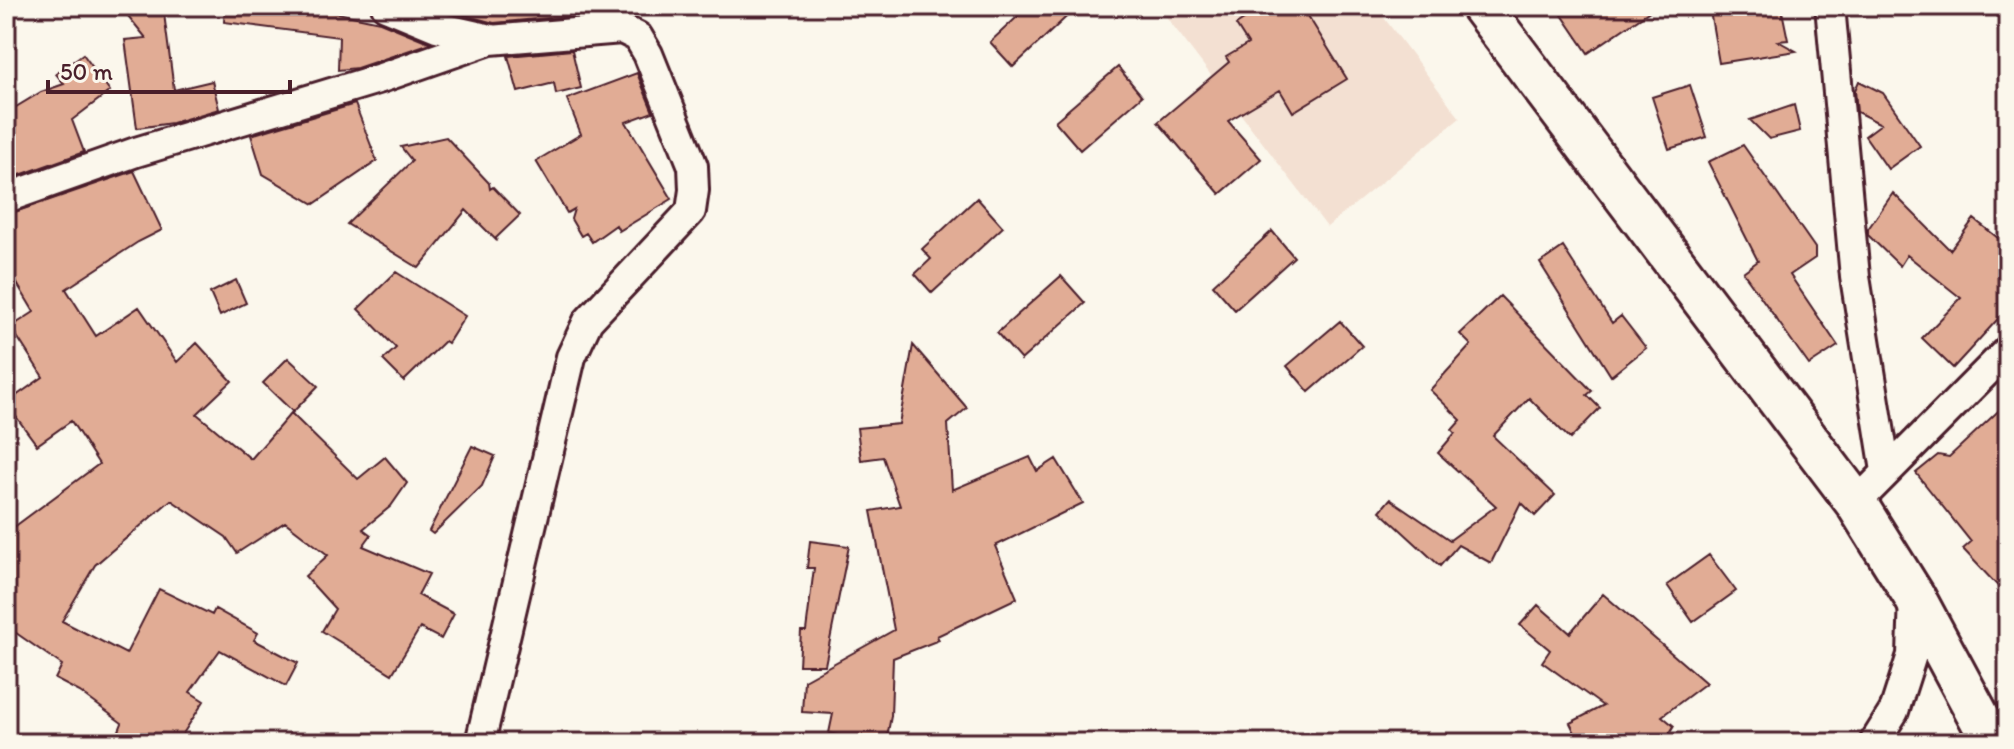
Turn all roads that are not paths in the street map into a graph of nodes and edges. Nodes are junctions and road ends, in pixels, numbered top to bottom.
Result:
1 (386, 6) edge
2 (1481, 6) edge
3 (1830, 6) edge
4 (490, 40) junction
5 (6, 198) edge
6 (2008, 350) edge
7 (1886, 471) junction
8 (1856, 503) junction
9 (1914, 596) junction
10 (480, 743) edge
11 (1874, 743) edge
12 (1993, 743) edge

1 - 4 street
2 - 8 main road
3 - 7 street
4 - 5 street
4 - 10 street
6 - 7 street
7 - 8 street
8 - 9 main road
9 - 11 street
9 - 12 main road

